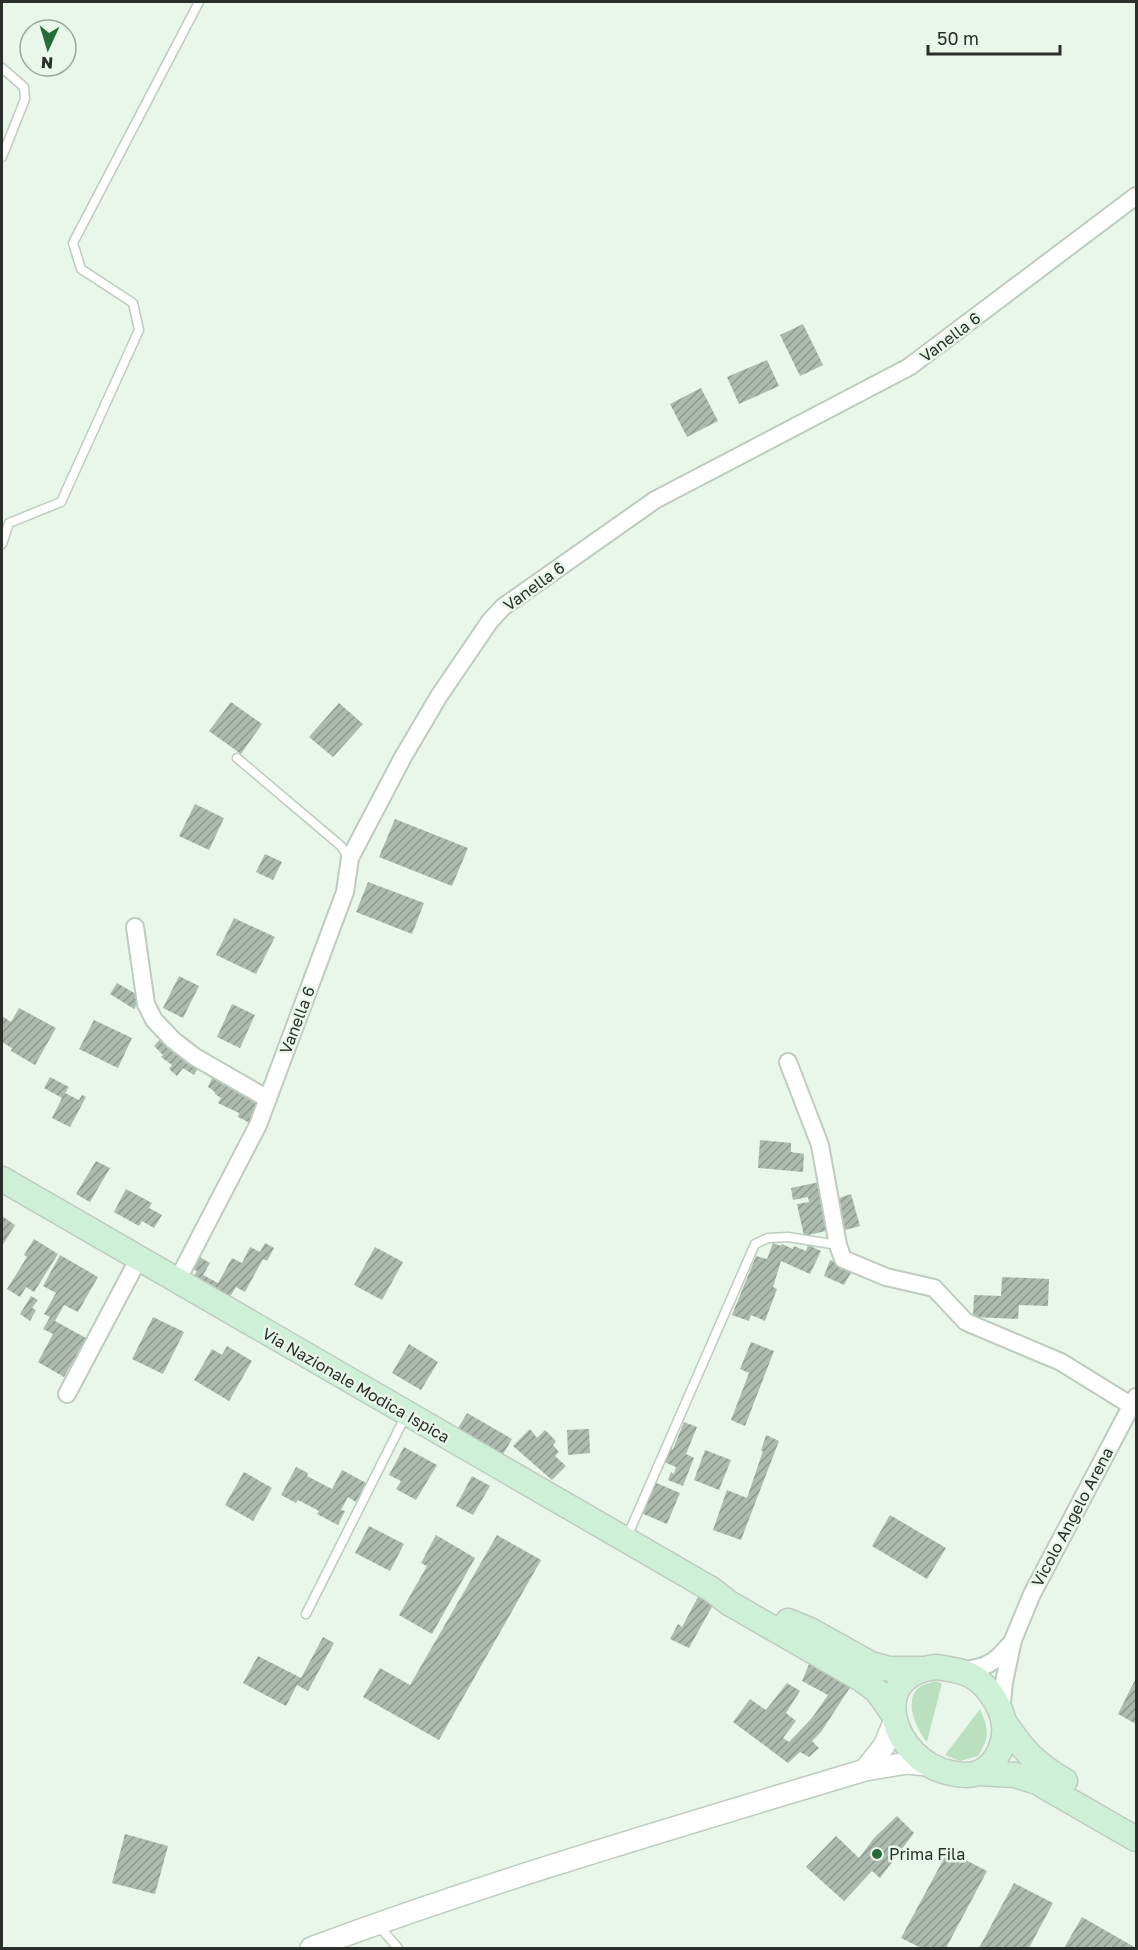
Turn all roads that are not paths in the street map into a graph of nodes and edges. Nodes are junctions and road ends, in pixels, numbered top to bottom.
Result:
1 (199, 2) edge
2 (2, 68) edge
3 (2, 157) edge
4 (1137, 196) edge
5 (2, 544) edge
6 (237, 758) dead end
7 (350, 858) junction
8 (135, 927) dead end
9 (788, 1062) dead end
10 (268, 1099) junction
11 (2, 1179) edge
12 (838, 1245) junction
13 (139, 1258) junction
14 (177, 1281) junction
15 (68, 1394) dead end
16 (1134, 1401) edge
17 (407, 1414) junction
18 (626, 1540) junction
19 (711, 1589) junction
20 (306, 1614) dead end
21 (1013, 1640) junction
22 (922, 1670) junction
23 (961, 1671) junction
24 (1002, 1717) junction
25 (894, 1719) junction
26 (927, 1765) junction
27 (865, 1770) junction
28 (978, 1773) junction
29 (1137, 1825) edge
30 (1137, 1839) edge
31 (376, 1924) junction
32 (311, 1948) edge
33 (398, 1948) edge

1 - 5 lane
2 - 3 lane
4 - 7 street, Vanella 6
6 - 7 lane
7 - 10 street, Vanella 6
8 - 10 street
9 - 12 street
10 - 14 street, Vanella 6
11 - 13 main road, Via Nazionale Modica Ispica
12 - 16 street
12 - 18 lane
13 - 14 main road, Via Nazionale Modica Ispica
13 - 15 street
14 - 17 main road, Via Nazionale Modica Ispica
16 - 21 street, Vicolo Angelo Arena
17 - 18 main road, Via Nazionale Modica Ispica
17 - 20 lane
18 - 19 main road, Via Nazionale Modica Ispica
19 - 22 main road
19 - 25 main road
21 - 23 street
21 - 24 street
22 - 23 main road
22 - 25 main road
23 - 24 main road
24 - 28 main road
24 - 29 main road
25 - 26 main road
25 - 27 street
26 - 27 street
26 - 28 main road
27 - 31 street
28 - 30 main road
31 - 32 street
31 - 33 lane

